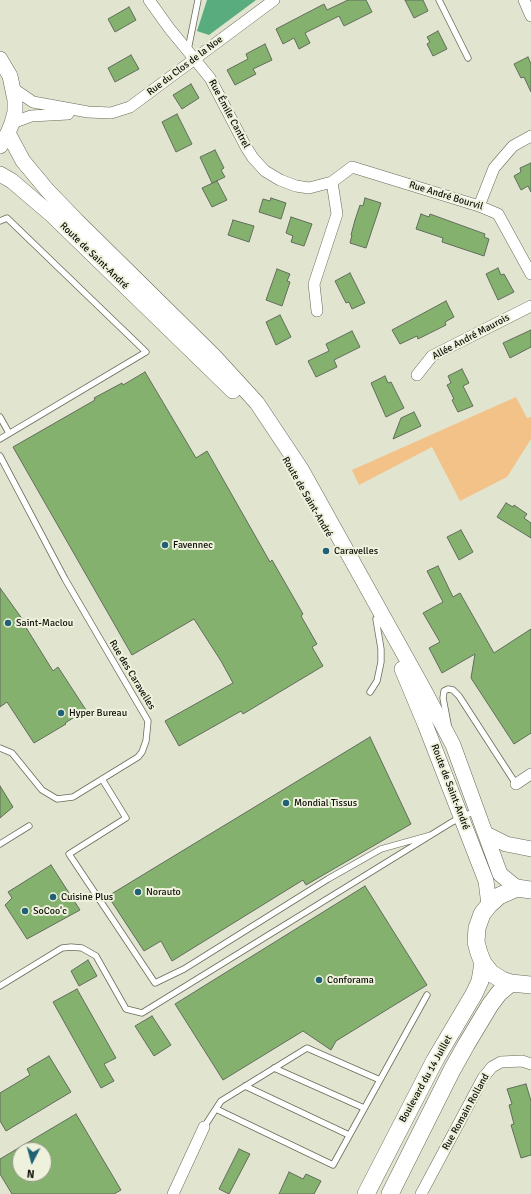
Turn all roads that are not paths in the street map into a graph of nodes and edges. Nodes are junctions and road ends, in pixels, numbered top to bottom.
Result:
1 (149, 0) edge
2 (198, 0) edge
3 (274, 0) edge
4 (439, 0) edge
5 (524, 0) edge
6 (531, 16) edge
7 (192, 55) junction
8 (468, 58) dead end
9 (0, 59) edge
10 (14, 89) junction
11 (88, 112) junction
12 (10, 128) junction
13 (531, 136) edge
14 (0, 146) edge
15 (0, 174) edge
16 (332, 182) junction
17 (479, 206) junction
18 (0, 221) edge
19 (531, 274) edge
20 (531, 306) edge
21 (317, 311) dead end
22 (417, 375) dead end
23 (0, 417) edge
24 (9, 433) junction
25 (0, 438) edge
26 (0, 456) edge
27 (376, 619) junction
28 (370, 692) dead end
29 (452, 745) junction
30 (0, 748) edge
31 (531, 774) edge
32 (102, 779) junction
33 (516, 784) joint
34 (477, 810) junction
35 (462, 818) junction
36 (29, 826) dead end
37 (486, 834) junction
38 (432, 835) junction
39 (0, 844) edge
40 (531, 849) edge
41 (524, 889) edge
42 (488, 905) junction
43 (483, 963) junction
44 (511, 983) junction
45 (531, 985) edge
46 (0, 986) edge
47 (427, 995) dead end
48 (531, 1064) edge
49 (274, 1068) junction
50 (380, 1080) junction
51 (245, 1086) junction
52 (364, 1108) junction
53 (216, 1109) junction
54 (204, 1127) joint
55 (349, 1135) junction
56 (172, 1194) edge
57 (366, 1194) edge
58 (390, 1194) edge
59 (422, 1194) edge

1 - 7 street, Rue Émile Cantrel
2 - 7 lane
3 - 7 street, Rue du Clos de la Noe
4 - 8 lane
5 - 6 street
7 - 11 street, Rue du Clos de la Noe
7 - 16 street, Rue Émile Cantrel
9 - 10 main road
10 - 11 street, Rue du Clos de la Noe
10 - 12 main road
11 - 12 street, Rue du Clos de la Noe
12 - 14 main road
12 - 29 main road, Route de Saint-André
13 - 17 street
15 - 27 main road, Route de Saint-André
16 - 17 street, Rue André Bourvil
16 - 21 street
17 - 19 street, Rue André Bourvil
18 - 24 lane
20 - 22 street, Allée André Maurois
23 - 24 lane
24 - 25 lane
26 - 32 lane, Rue des Caravelles
27 - 28 lane
27 - 35 main road, Route de Saint-André
29 - 33 lane
29 - 34 main road, Route de Saint-André
30 - 32 lane, Rue des Caravelles
31 - 33 street
32 - 38 lane
34 - 35 lane
34 - 37 main road, Route de Saint-André
35 - 38 lane
35 - 42 main road, Route de Saint-André
36 - 39 lane
37 - 40 main road
37 - 41 main road, Route de Saint-André
38 - 46 lane
41 - 42 main road
42 - 43 main road
43 - 44 main road
43 - 57 main road, Boulevard du 14 Juillet
44 - 45 main road
44 - 58 main road, Boulevard du 14 Juillet
47 - 50 lane
48 - 59 street, Rue Romain Rolland
49 - 50 lane
49 - 51 lane
49 - 52 lane
50 - 52 lane
51 - 53 lane
51 - 55 lane
52 - 55 lane
53 - 54 lane
53 - 55 lane
54 - 56 street

